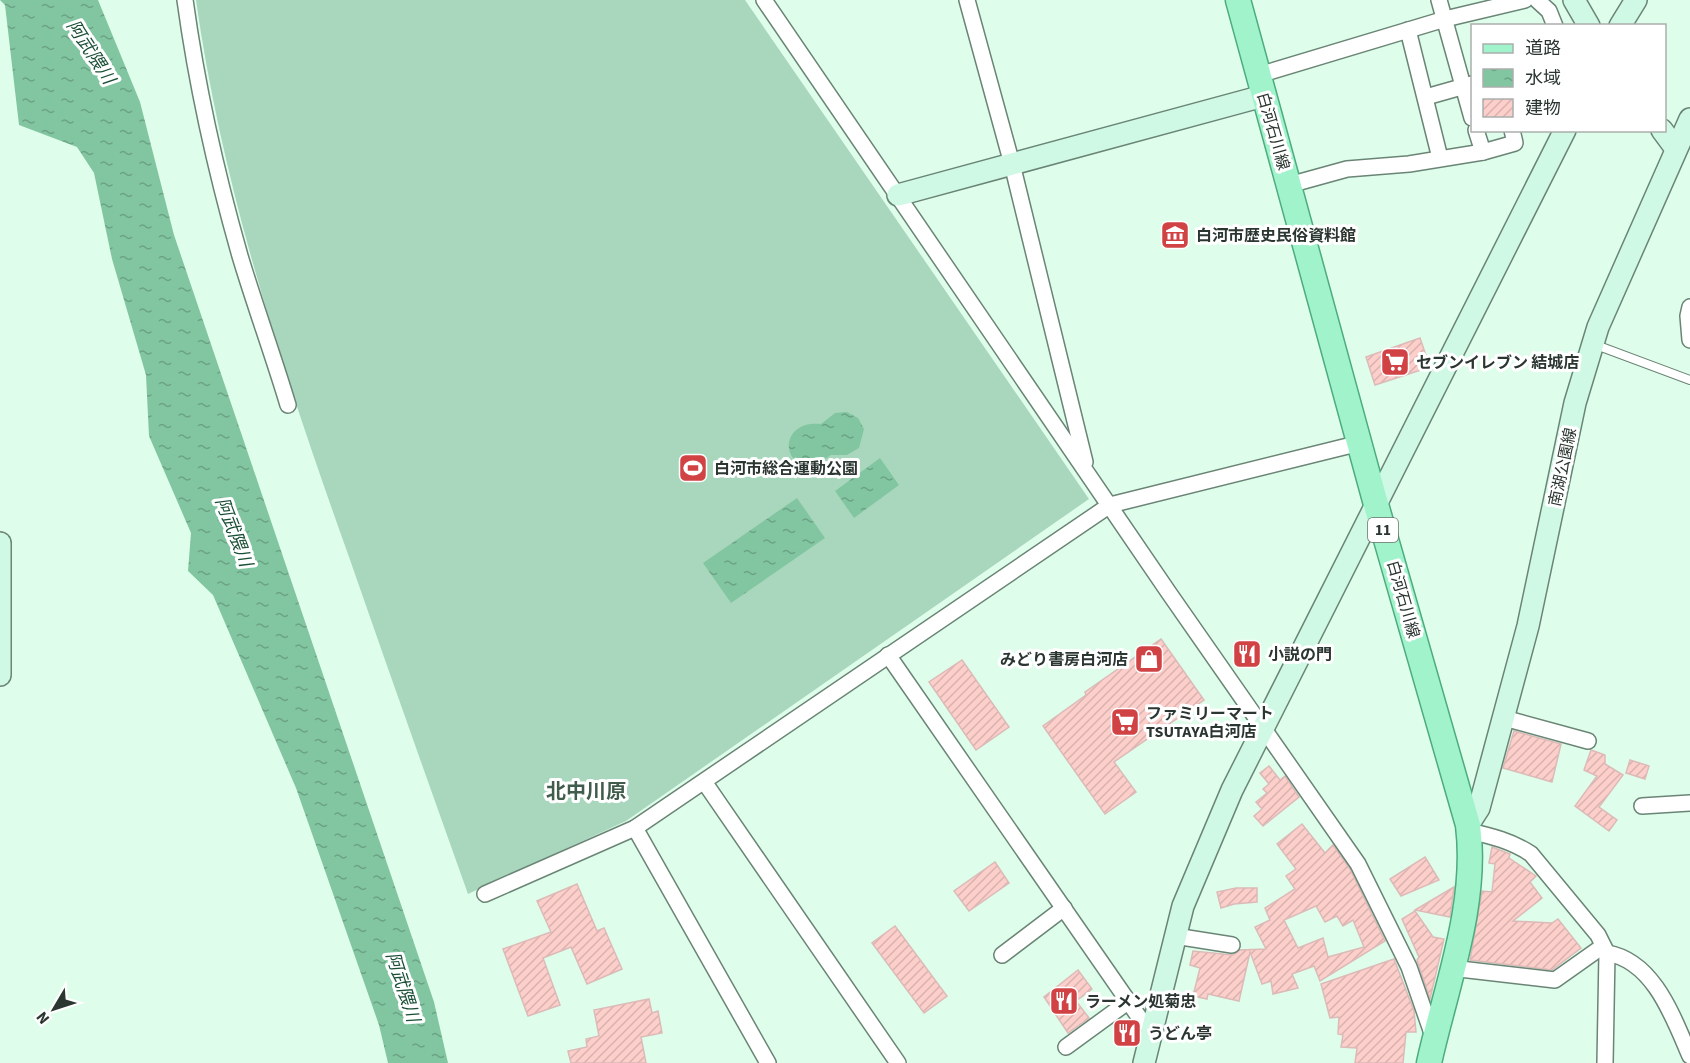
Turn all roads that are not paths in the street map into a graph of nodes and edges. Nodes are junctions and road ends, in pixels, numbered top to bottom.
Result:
1 (185, 0) edge
2 (764, 0) edge
3 (967, 0) edge
4 (1238, 0) edge
5 (1439, 0) edge
6 (1525, 0) edge
7 (1537, 0) edge
8 (1574, 0) edge
9 (1636, 0) edge
10 (1482, 19) edge
11 (1445, 20) junction
12 (1554, 24) edge
13 (1588, 24) edge
14 (1621, 24) edge
15 (1408, 30) junction
16 (1261, 85) junction
17 (1468, 85) edge
18 (1426, 97) junction
19 (1471, 105) edge
20 (1690, 119) edge
21 (1477, 132) edge
22 (1512, 132) edge
23 (1564, 132) edge
24 (1663, 132) edge
25 (1676, 149) junction
26 (1483, 152) junction
27 (1440, 158) junction
28 (1012, 164) junction
29 (1288, 185) junction
30 (898, 195) junction
31 (1690, 307) edge
32 (1690, 340) edge
33 (1593, 344) junction
34 (1690, 380) edge
35 (288, 405) dead end
36 (1360, 443) junction
37 (1087, 471) junction
38 (1110, 505) junction
39 (1377, 508) junction
40 (0, 543) edge
41 (888, 655) junction
42 (0, 675) edge
43 (1503, 717) junction
44 (1263, 727) junction
45 (1588, 741) dead end
46 (705, 783) junction
47 (1690, 803) edge
48 (1642, 806) dead end
49 (635, 828) junction
50 (1468, 828) junction
51 (485, 894) dead end
52 (1064, 908) junction
53 (1175, 936) junction
54 (1232, 945) dead end
55 (1605, 949) junction
56 (1002, 954) dead end
57 (1451, 968) junction
58 (1129, 1001) junction
59 (1152, 1030) junction
60 (1434, 1039) junction
61 (1066, 1047) dead end
62 (1690, 1056) edge
63 (768, 1063) edge
64 (898, 1063) edge
65 (1144, 1063) edge
66 (1429, 1063) edge
67 (1605, 1063) edge

1 - 35 street
2 - 30 street
3 - 28 street
4 - 16 main road, 白河石川線 / 11
5 - 11 street
6 - 10 street
7 - 12 street
8 - 13 street
9 - 14 street
10 - 11 street
11 - 15 street
11 - 17 street
15 - 16 street
15 - 18 street
16 - 28 street
16 - 29 main road, 白河石川線 / 11
17 - 18 street
17 - 19 street
18 - 27 street
20 - 25 street, 南湖公園線
21 - 26 street
22 - 26 street
23 - 39 street
24 - 25 street
25 - 33 street, 南湖公園線
26 - 27 street
27 - 29 street
28 - 30 street
28 - 37 street
29 - 36 main road, 白河石川線 / 11
30 - 37 street
31 - 32 street
33 - 34 lane
33 - 43 street, 南湖公園線
36 - 38 street
36 - 39 main road, 白河石川線 / 11
37 - 38 street
38 - 41 street
38 - 44 street
39 - 44 street
39 - 50 main road, 白河石川線 / 11
40 - 42 street
41 - 46 street
41 - 52 street
43 - 45 street
43 - 50 street, 南湖公園線
44 - 53 street
44 - 60 street
46 - 49 street
46 - 64 street
47 - 48 street
49 - 51 street
49 - 63 street
50 - 55 street
50 - 57 main road, 白河石川線 / 11
52 - 56 street
52 - 58 street
53 - 54 street
53 - 59 street
55 - 57 street
55 - 62 street
55 - 67 street
57 - 60 main road, 白河石川線 / 11
58 - 59 street
58 - 61 street
59 - 65 street
60 - 66 main road, 白河石川線 / 11

